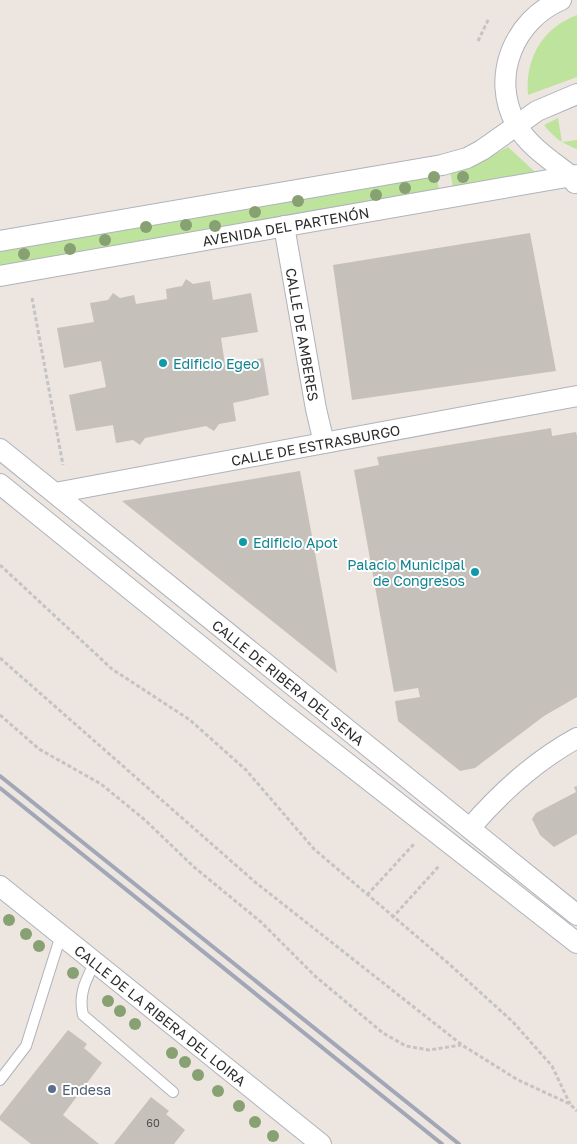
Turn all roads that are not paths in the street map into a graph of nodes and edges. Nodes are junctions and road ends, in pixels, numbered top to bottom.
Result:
1 (553, 2) edge
2 (577, 94) edge
3 (516, 125) junction
4 (575, 179) edge
5 (284, 226) junction
6 (0, 241) edge
7 (0, 276) edge
8 (577, 396) edge
9 (324, 442) junction
10 (0, 450) edge
11 (0, 484) edge
12 (54, 493) junction
13 (577, 738) edge
14 (470, 828) junction
15 (1, 890) edge
16 (577, 915) edge
17 (61, 935) junction
18 (577, 942) edge
19 (95, 962) junction
20 (0, 1080) edge
21 (172, 1092) dead end
22 (321, 1144) edge

1 - 3 street
2 - 3 street
3 - 4 street
3 - 6 street
4 - 5 street, AVENIDA DEL PARTENÓN
5 - 7 street, AVENIDA DEL PARTENÓN
5 - 9 street, CALLE DE AMBERES
8 - 9 street, CALLE DE ESTRASBURGO
9 - 12 street, CALLE DE ESTRASBURGO
10 - 12 street, CALLE DE RIBERA DEL SENA
11 - 18 street, CALLE DE RIBERA DEL SENA
12 - 14 street, CALLE DE RIBERA DEL SENA
13 - 14 street
14 - 16 street, CALLE DE RIBERA DEL SENA
15 - 17 street, CALLE DE LA RIBERA DEL LOIRA
17 - 19 street, CALLE DE LA RIBERA DEL LOIRA
17 - 20 lane
19 - 21 lane
19 - 22 street, CALLE DE LA RIBERA DEL LOIRA

